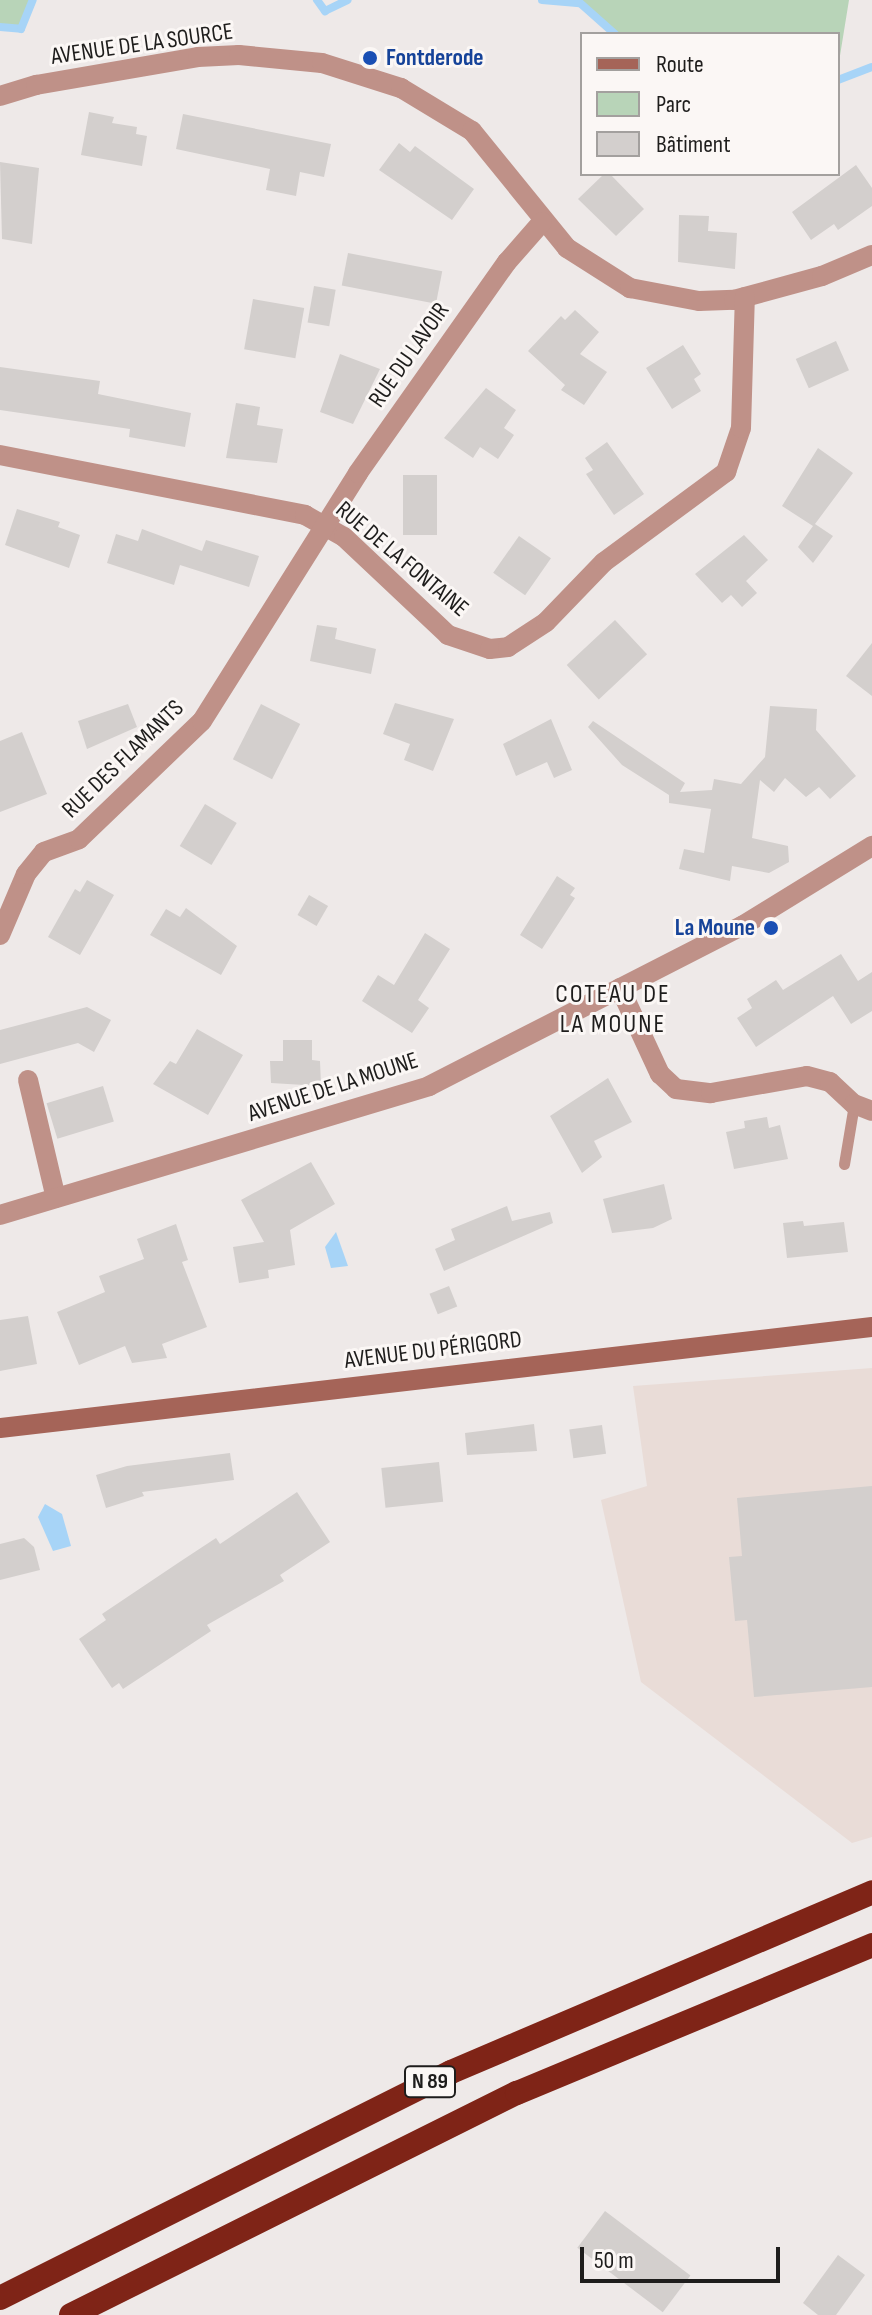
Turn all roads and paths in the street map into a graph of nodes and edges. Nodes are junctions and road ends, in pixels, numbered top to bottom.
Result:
1 (0, 96) edge
2 (542, 222) junction
3 (872, 255) edge
4 (745, 297) junction
5 (0, 455) edge
6 (326, 524) junction
7 (872, 846) edge
8 (0, 935) edge
9 (620, 988) junction
10 (28, 1080) dead end
11 (863, 1107) edge
12 (844, 1164) dead end
13 (56, 1198) junction
14 (0, 1215) edge
15 (872, 1327) edge
16 (0, 1428) edge
17 (872, 1892) edge
18 (872, 1945) edge
19 (0, 2298) edge
20 (71, 2315) edge

1 - 2 street, AVENUE DE LA SOURCE
2 - 4 street, AVENUE DE LA SOURCE
2 - 6 street, RUE DU LAVOIR
3 - 4 street, AVENUE DE LA SOURCE
4 - 6 street, RUE DE LA FONTAINE
5 - 6 street, RUE DE LA FONTAINE
6 - 8 street, RUE DES FLAMANTS
7 - 9 street, AVENUE DE LA MOUNE
9 - 11 street
9 - 13 street, AVENUE DE LA MOUNE
10 - 13 street
11 - 12 lane
13 - 14 street, AVENUE DE LA MOUNE
15 - 16 street, AVENUE DU PÉRIGORD
17 - 19 highway, N 89
18 - 20 highway, N 89

